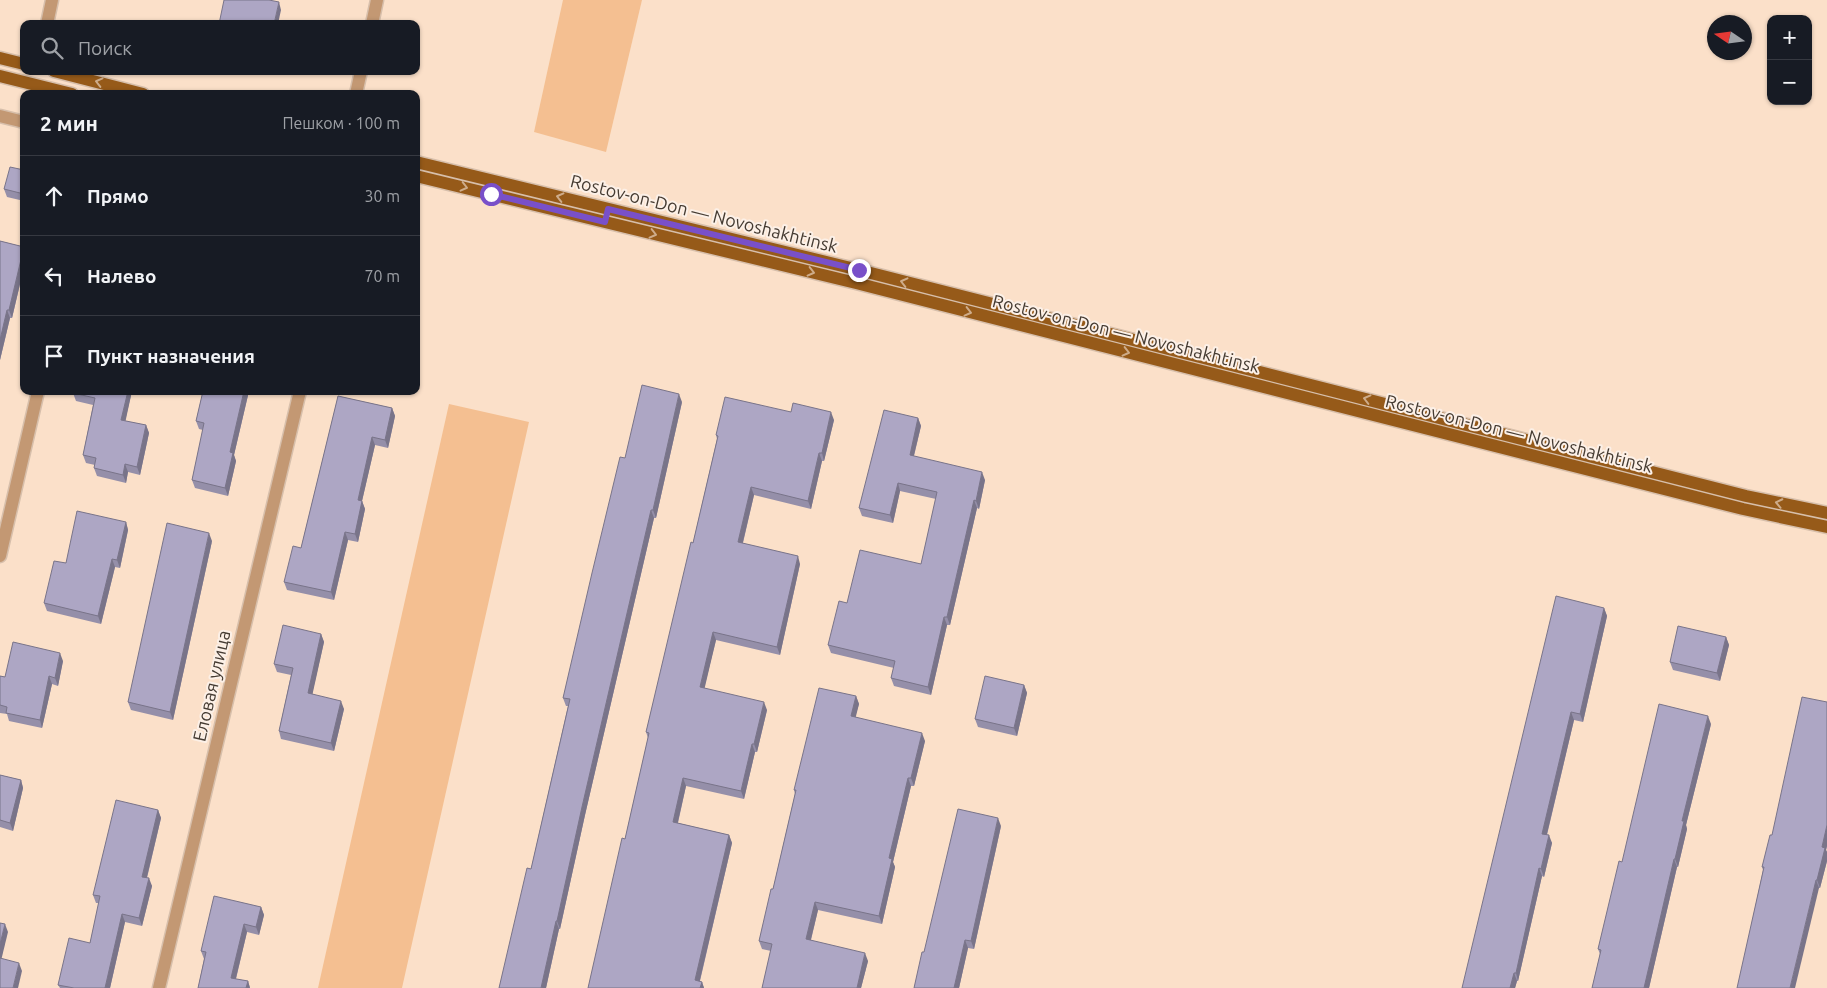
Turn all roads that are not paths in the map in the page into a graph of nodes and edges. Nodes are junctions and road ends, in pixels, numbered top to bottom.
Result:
1 (52, 0) edge
2 (377, 0) edge
3 (47, 20) edge
4 (373, 20) edge
5 (0, 58) edge
6 (20, 63) edge
7 (69, 75) edge
8 (360, 75) edge
9 (0, 76) edge
10 (56, 90) edge
11 (128, 90) edge
12 (357, 90) edge
13 (0, 116) edge
14 (20, 121) edge
15 (420, 163) edge
16 (420, 177) edge
17 (608, 209) junction
18 (605, 222) junction
19 (37, 395) edge
20 (299, 395) edge
21 (1827, 513) edge
22 (1827, 527) edge
23 (0, 556) edge
24 (159, 988) edge

1 - 3 street
2 - 4 street
5 - 6 main road
11 -> 7 main road
8 - 12 street
9 - 10 main road
13 - 14 street
17 -> 15 main road, Rostov-on-Don — Novoshakhtinsk
16 -> 18 main road, Rostov-on-Don — Novoshakhtinsk
17 - 18 main road
21 -> 17 main road, Rostov-on-Don — Novoshakhtinsk
18 -> 22 main road, Rostov-on-Don — Novoshakhtinsk
19 - 23 street
20 - 24 street, Еловая улица

